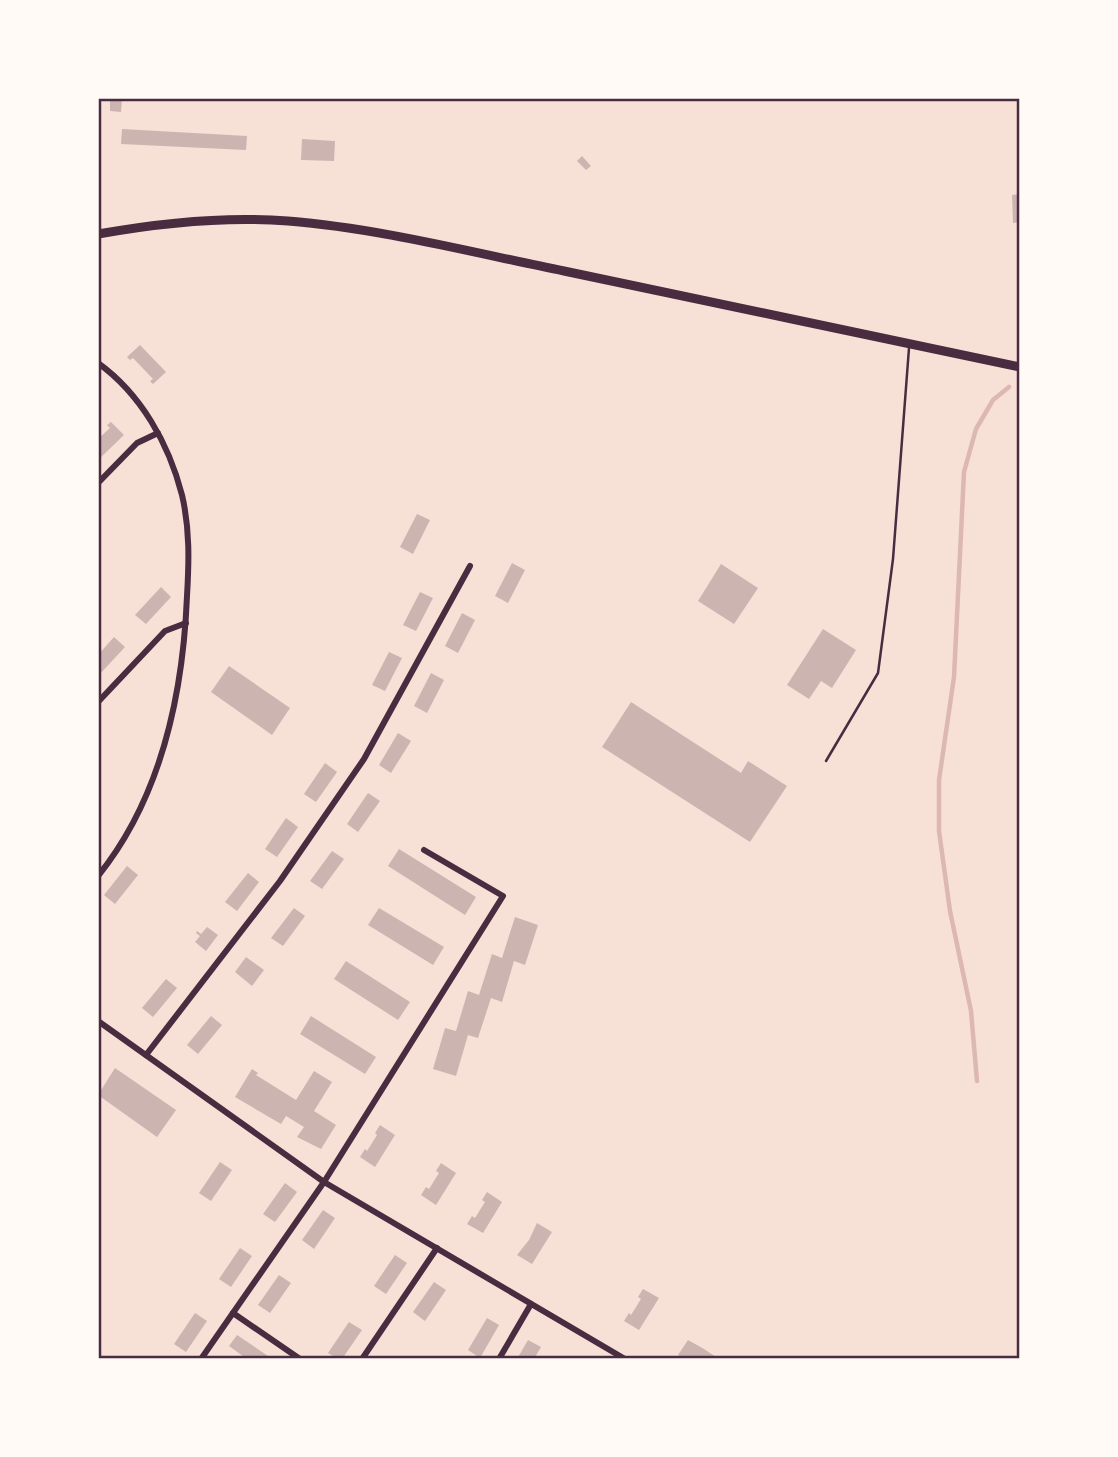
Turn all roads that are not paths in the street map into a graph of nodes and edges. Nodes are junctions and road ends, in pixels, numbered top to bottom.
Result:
1 (98, 234) edge
2 (909, 344) junction
3 (98, 363) edge
4 (1020, 367) edge
5 (158, 433) junction
6 (98, 483) edge
7 (470, 566) dead end
8 (186, 623) junction
9 (98, 702) edge
10 (826, 761) dead end
11 (424, 850) dead end
12 (98, 876) edge
13 (98, 1021) edge
14 (146, 1055) junction
15 (324, 1182) junction
16 (437, 1248) junction
17 (531, 1304) junction
18 (233, 1313) junction
19 (201, 1359) edge
20 (300, 1359) edge
21 (362, 1359) edge
22 (499, 1359) edge
23 (625, 1359) edge

1 - 2 main road
2 - 4 main road
2 - 10 lane
3 - 5 street
5 - 6 street
5 - 8 street
7 - 14 street
8 - 9 street
8 - 12 street
11 - 15 street
13 - 14 street
14 - 15 street
15 - 16 street
15 - 18 street
16 - 17 street
16 - 21 street
17 - 22 street
17 - 23 street
18 - 19 street
18 - 20 street

